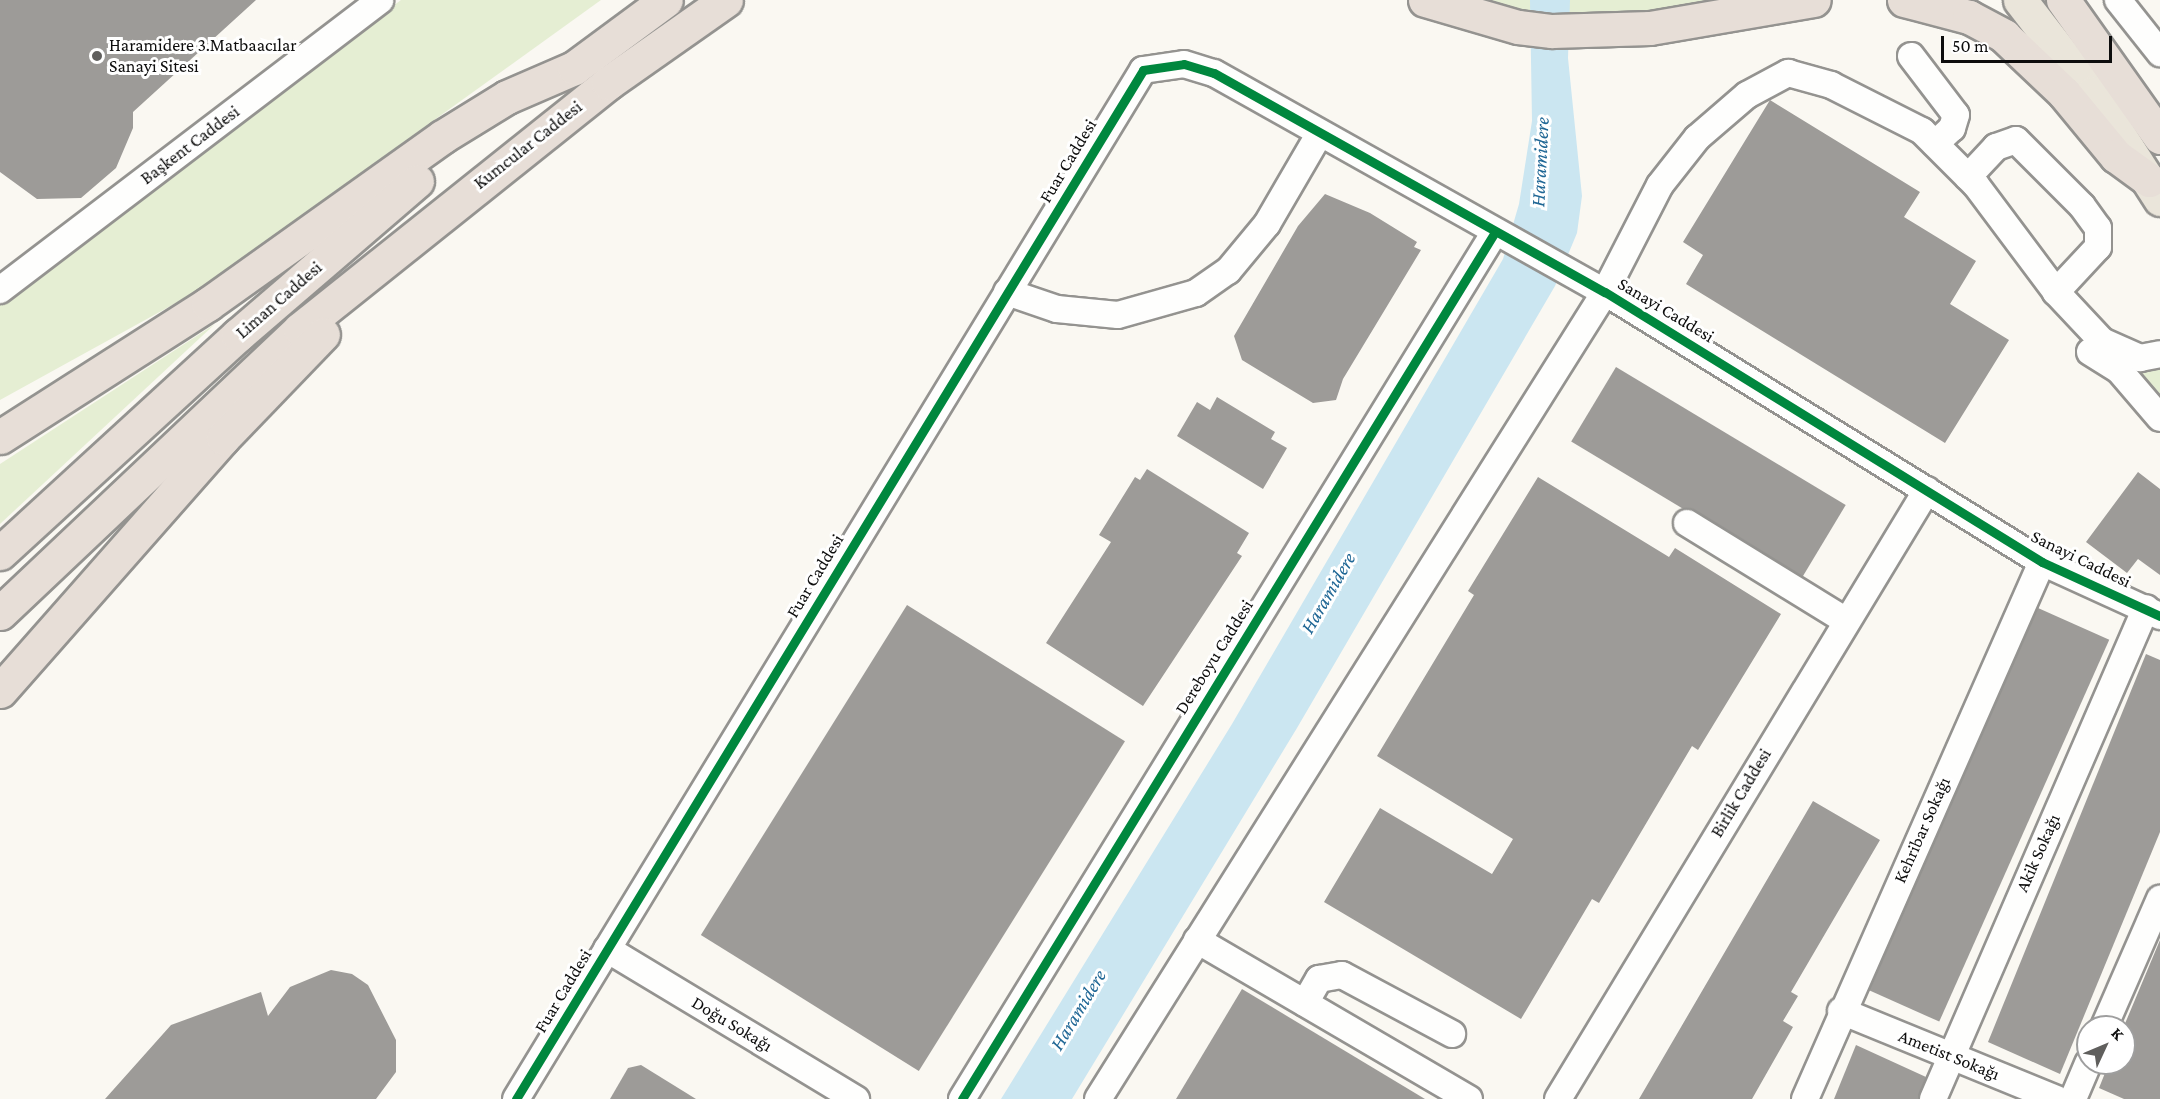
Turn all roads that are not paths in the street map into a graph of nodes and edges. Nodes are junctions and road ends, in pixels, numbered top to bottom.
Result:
1 (380, 0) edge
2 (666, 0) edge
3 (740, 0) edge
4 (1425, 0) edge
5 (1814, 0) edge
6 (1904, 0) edge
7 (2020, 0) edge
8 (2063, 0) edge
9 (2118, 0) edge
10 (718, 6) edge
11 (2160, 53) edge
12 (1911, 56) dead end
13 (574, 68) junction
14 (1143, 70) joint
15 (1320, 133) junction
16 (2160, 137) edge
17 (1935, 144) junction
18 (1968, 177) junction
19 (2155, 190) edge
20 (1495, 232) junction
21 (352, 285) junction
22 (0, 290) edge
23 (1007, 292) junction
24 (1605, 292) junction
25 (2056, 292) junction
26 (2160, 354) edge
27 (86, 381) junction
28 (0, 417) edge
29 (2160, 418) edge
30 (0, 437) edge
31 (1927, 490) junction
32 (1687, 523) dead end
33 (0, 553) edge
34 (2042, 562) junction
35 (2153, 612) edge
36 (0, 614) edge
37 (1846, 621) junction
38 (0, 691) edge
39 (2160, 899) edge
40 (1197, 940) junction
41 (608, 950) junction
42 (1305, 1003) junction
43 (1841, 1011) junction
44 (2109, 1015) edge
45 (1452, 1034) dead end
46 (1950, 1055) junction
47 (2083, 1075) edge
48 (516, 1099) edge
49 (856, 1099) edge
50 (962, 1099) edge
51 (1098, 1099) edge
52 (1469, 1099) edge
53 (1558, 1099) edge
54 (1805, 1099) edge
55 (1933, 1099) edge
56 (2057, 1099) edge
57 (2073, 1099) edge

1 - 22 street, Başkent Caddesi
2 - 13 highway
3 - 10 highway, Kumcular Caddesi
4 - 5 highway
6 - 19 highway
7 - 19 main road
8 - 16 highway
9 - 11 street
10 - 21 highway, Kumcular Caddesi
12 - 17 street
13 - 27 highway
13 - 33 highway, Liman Caddesi
14 - 15 street, Sanayi Caddesi
14 - 23 street, Fuar Caddesi
15 - 20 street, Sanayi Caddesi
15 - 23 street
17 - 18 street
17 - 24 street
18 - 25 street
18 - 25 street
20 - 24 street, Sanayi Caddesi
20 - 50 street, Dereboyu Caddesi
21 - 36 highway, Liman Caddesi
21 - 38 highway
23 - 41 street, Fuar Caddesi
24 - 31 street, Sanayi Caddesi
24 - 40 street
25 - 26 street
25 - 29 street
27 - 28 highway
27 - 30 highway
31 - 34 street, Sanayi Caddesi
31 - 37 street, Birlik Caddesi
32 - 37 street
34 - 35 street, Sanayi Caddesi
34 - 43 street, Kehribar Sokağı
35 - 46 street, Akik Sokağı
37 - 53 street, Birlik Caddesi
39 - 44 street
40 - 42 street
40 - 51 street
41 - 48 street, Fuar Caddesi
41 - 49 street, Doğu Sokağı
42 - 45 street
42 - 52 street
43 - 46 street, Ametist Sokağı
43 - 54 street, Kehribar Sokağı
46 - 55 street, Akik Sokağı
46 - 56 street, Ametist Sokağı
47 - 57 street

